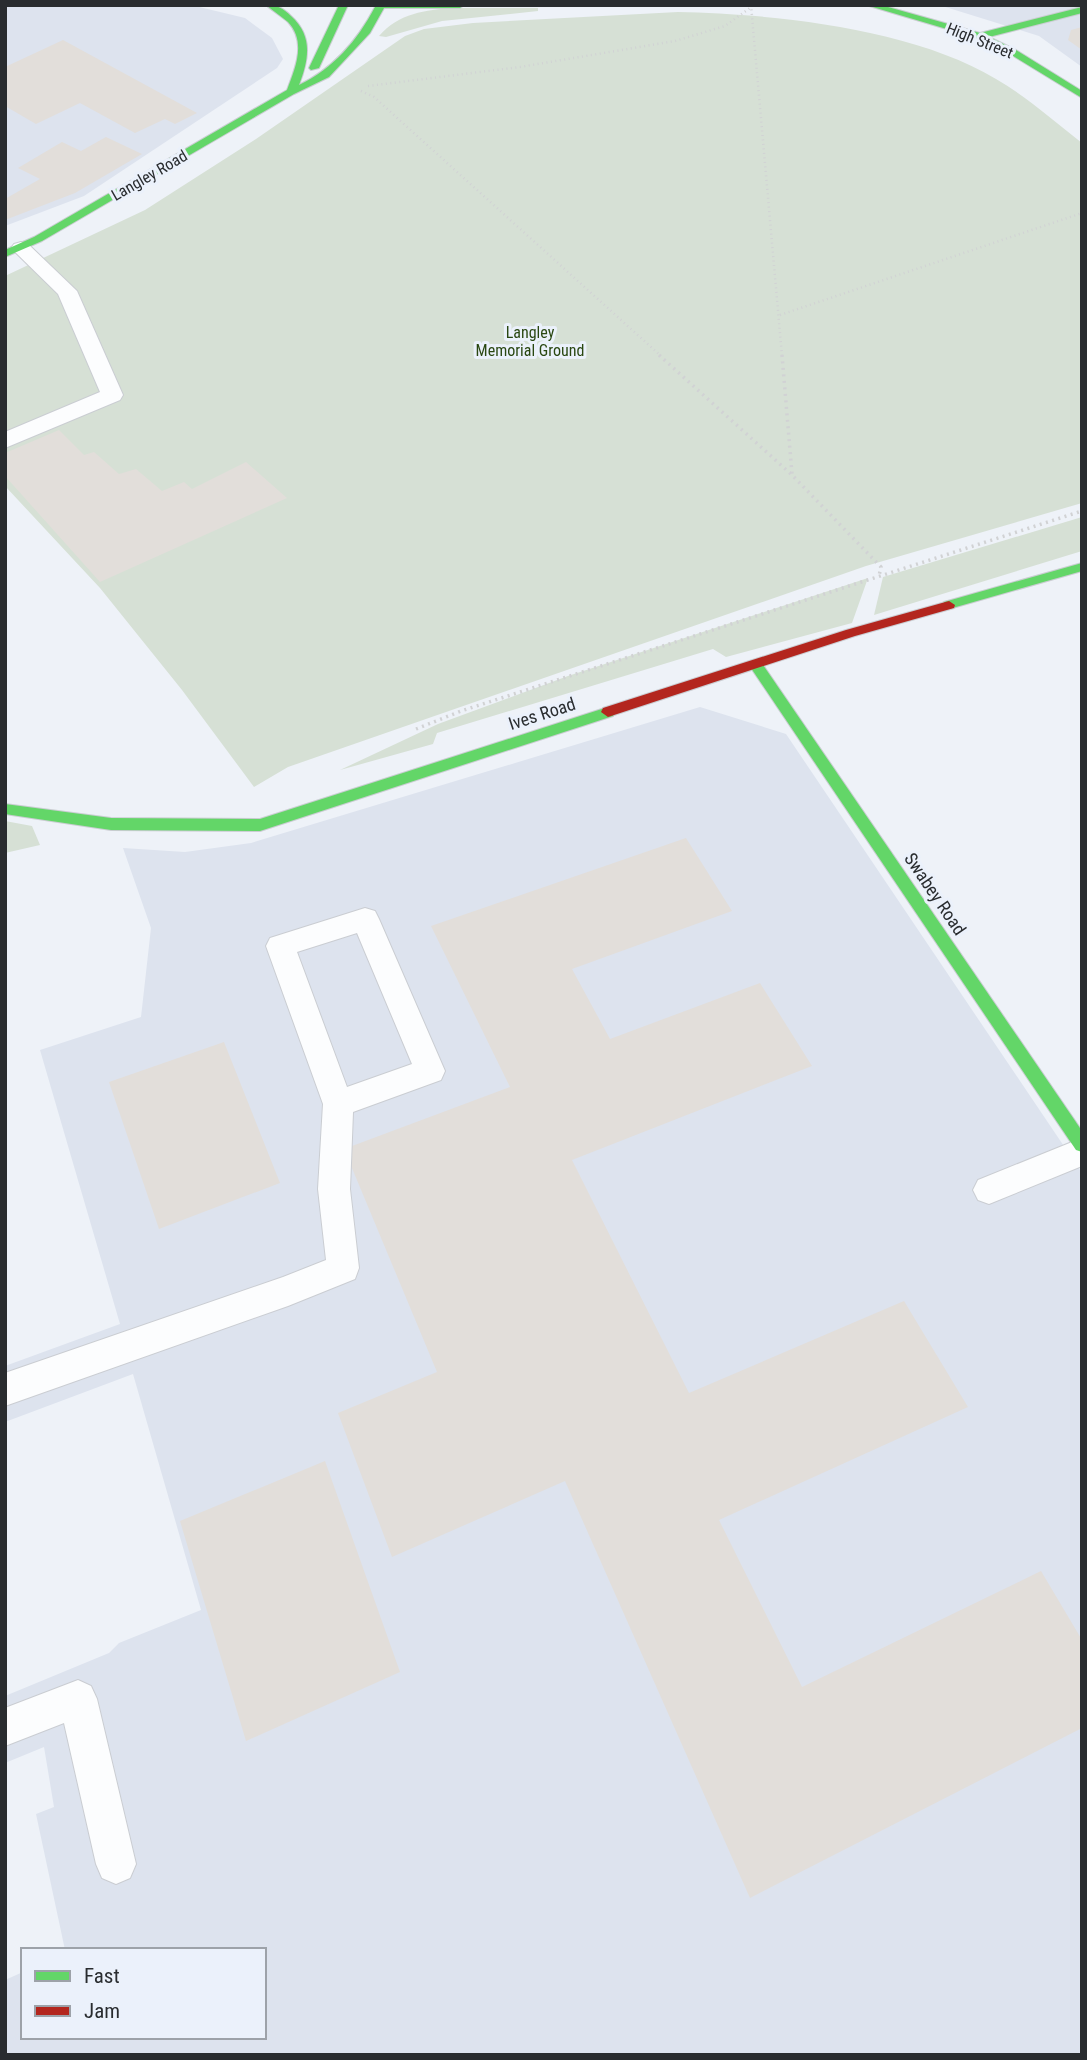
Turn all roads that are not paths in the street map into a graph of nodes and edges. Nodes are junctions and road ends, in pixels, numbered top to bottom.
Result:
1 (270, 5) edge
2 (344, 5) edge
3 (380, 5) edge
4 (460, 5) edge
5 (870, 5) edge
6 (1082, 10) edge
7 (980, 36) junction
8 (291, 92) junction
9 (1082, 95) edge
10 (13, 251) edge
11 (5, 442) edge
12 (1082, 567) edge
13 (756, 665) junction
14 (5, 808) edge
15 (338, 1104) junction
16 (1082, 1145) edge
17 (1082, 1152) edge
18 (989, 1190) dead end
19 (5, 1390) edge
20 (5, 1727) edge
21 (116, 1864) dead end

1 - 8 street
2 - 8 street, Langley Road
3 - 4 street
3 - 8 street, Langley Road
5 - 7 street, High Street
6 - 7 street
7 - 9 street, High Street
8 - 10 street, Langley Road
10 - 11 lane
12 - 13 street, Ives Road
13 - 14 street, Ives Road
13 - 16 street, Swabey Road
15 - 15 lane
15 - 19 lane
17 - 18 lane
20 - 21 lane

